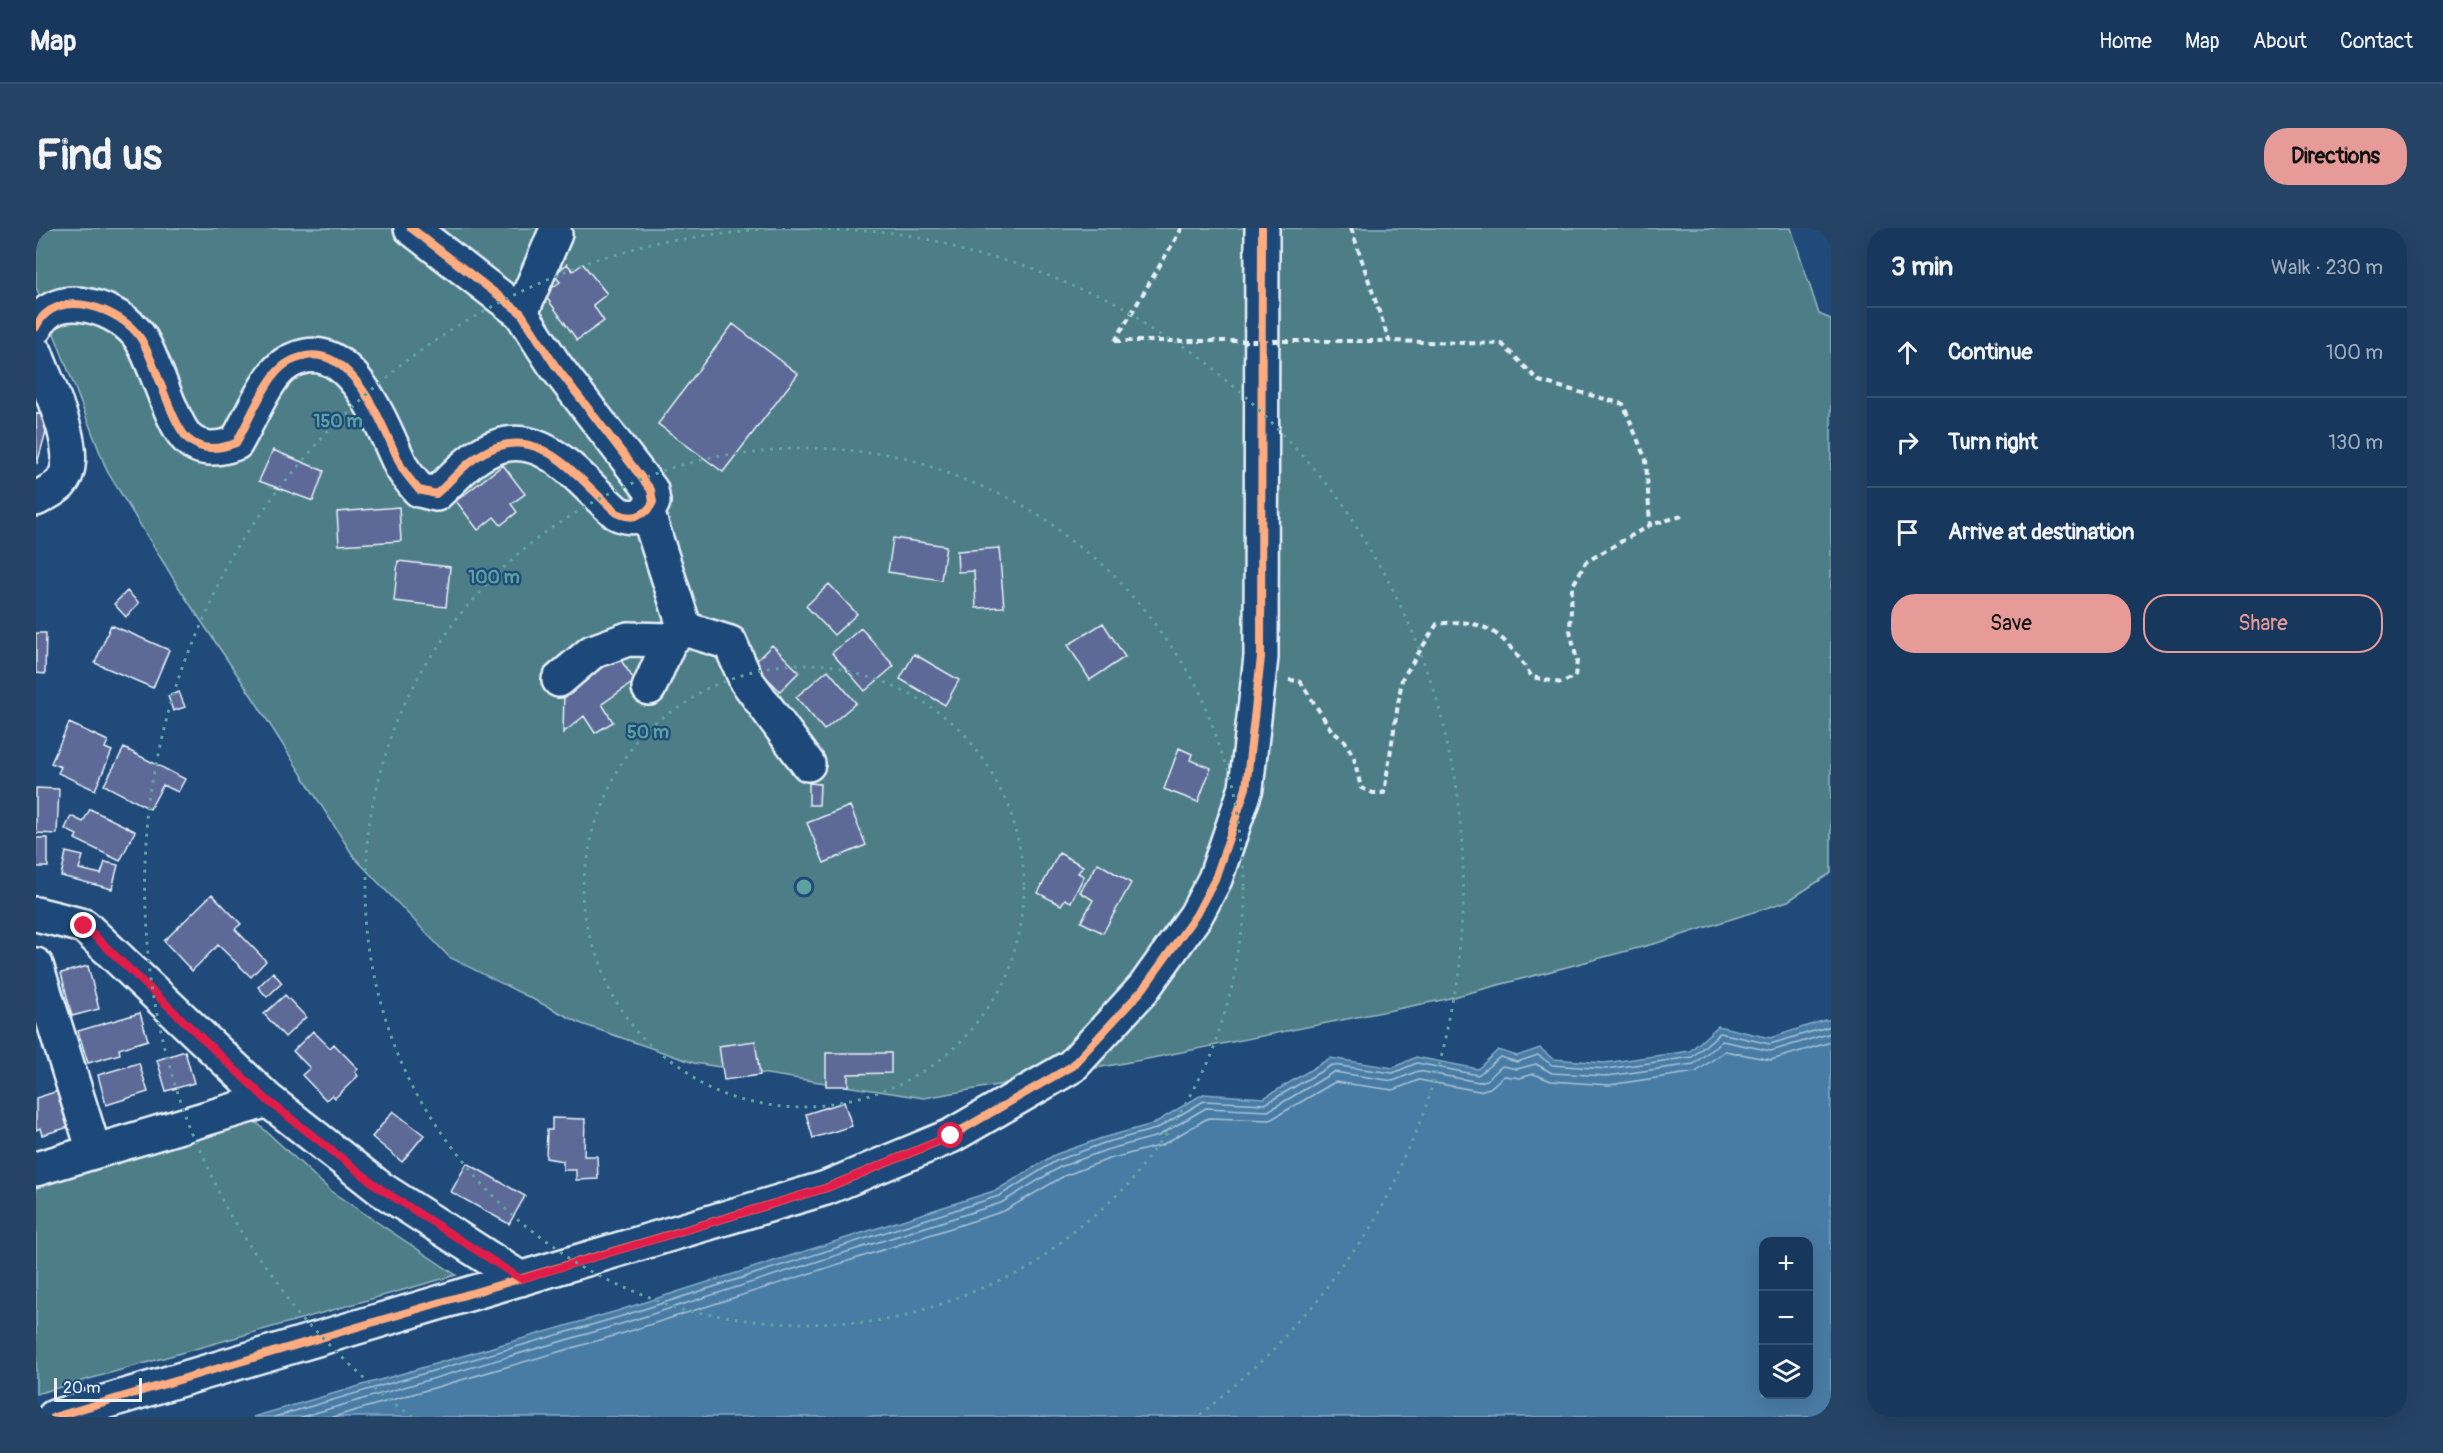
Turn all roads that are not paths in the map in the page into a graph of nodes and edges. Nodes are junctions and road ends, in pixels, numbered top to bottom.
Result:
1 (411, 228) edge
2 (1262, 228) edge
3 (555, 234) dead end
4 (521, 313) junction
5 (36, 327) edge
6 (36, 354) edge
7 (36, 499) edge
8 (647, 511) junction
9 (677, 634) junction
10 (559, 680) dead end
11 (649, 688) dead end
12 (808, 764) dead end
13 (36, 915) edge
14 (36, 965) edge
15 (267, 1100) junction
16 (94, 1151) junction
17 (36, 1169) edge
18 (521, 1279) junction
19 (54, 1417) edge

1 - 4 street
2 - 18 street
3 - 4 street
4 - 8 street
5 - 8 street
6 - 7 street
8 - 9 street
9 - 10 street
9 - 11 street
9 - 12 street
13 - 15 street
14 - 16 street
15 - 16 street
15 - 18 street
16 - 17 street
18 - 19 street

